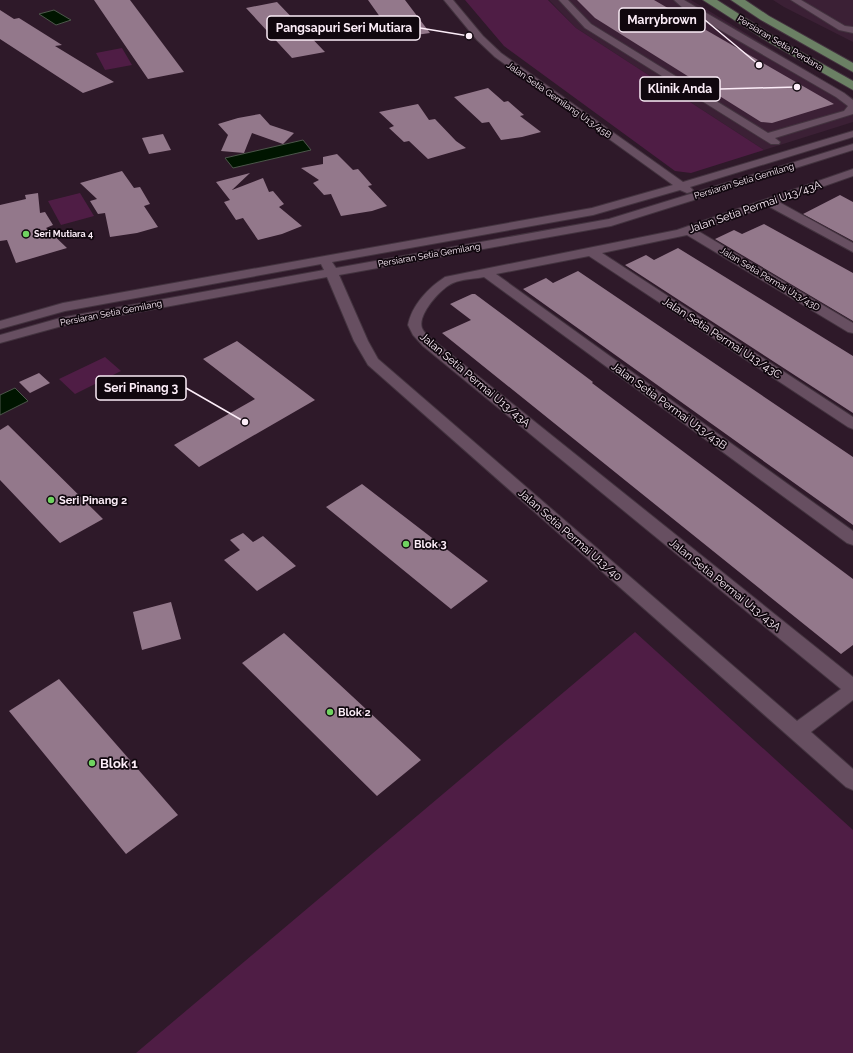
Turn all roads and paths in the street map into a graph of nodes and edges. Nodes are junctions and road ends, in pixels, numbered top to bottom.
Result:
1 (448, 0) edge
2 (563, 0) edge
3 (678, 0) edge
4 (708, 0) edge
5 (738, 0) edge
6 (795, 0) edge
7 (853, 30) edge
8 (845, 63) edge
9 (853, 72) edge
10 (853, 85) edge
11 (853, 105) edge
12 (853, 134) edge
13 (766, 137) junction
14 (853, 148) edge
15 (791, 153) junction
16 (806, 162) junction
17 (850, 176) edge
18 (682, 186) junction
19 (697, 196) junction
20 (768, 201) junction
21 (688, 230) junction
22 (853, 248) edge
23 (591, 252) junction
24 (328, 266) junction
25 (485, 272) junction
26 (0, 316) edge
27 (20, 320) junction
28 (0, 325) edge
29 (853, 329) edge
30 (0, 339) edge
31 (853, 424) edge
32 (853, 539) edge
33 (853, 689) edge
34 (798, 732) junction
35 (853, 781) edge

1 - 18 street, Jalan Setia Gemilang U13/45B
2 - 13 street
3 - 11 street
4 - 10 main road, Persiaran Setia Perdana
5 - 8 main road, Persiaran Setia Perdana
6 - 7 street
8 - 9 main road, Persiaran Setia Perdana
11 - 13 street
12 - 15 street, Persiaran Setia Gemilang
13 - 15 street
14 - 16 street, Persiaran Setia Gemilang
15 - 16 street
15 - 18 street, Persiaran Setia Gemilang
16 - 19 street, Persiaran Setia Gemilang
17 - 20 street, Jalan Setia Permai U13/43A
18 - 19 street, Jalan Setia Gemilang U13/45B
18 - 24 street, Persiaran Setia Gemilang
19 - 24 street, Persiaran Setia Gemilang
20 - 21 street, Jalan Setia Permai U13/43A
20 - 22 street
21 - 23 street, Jalan Setia Permai U13/43A
21 - 29 street, Jalan Setia Permai U13/43D
23 - 25 street, Jalan Setia Permai U13/43A
23 - 31 street, Jalan Setia Permai U13/43C
24 - 27 street, Persiaran Setia Gemilang
24 - 30 street, Persiaran Setia Gemilang
24 - 34 street, Jalan Setia Permai U13/40
25 - 32 street, Jalan Setia Permai U13/43B
25 - 33 street, Jalan Setia Permai U13/43A
26 - 27 street
27 - 28 street, Persiaran Setia Gemilang
33 - 34 street
34 - 35 street, Jalan Setia Permai U13/40

